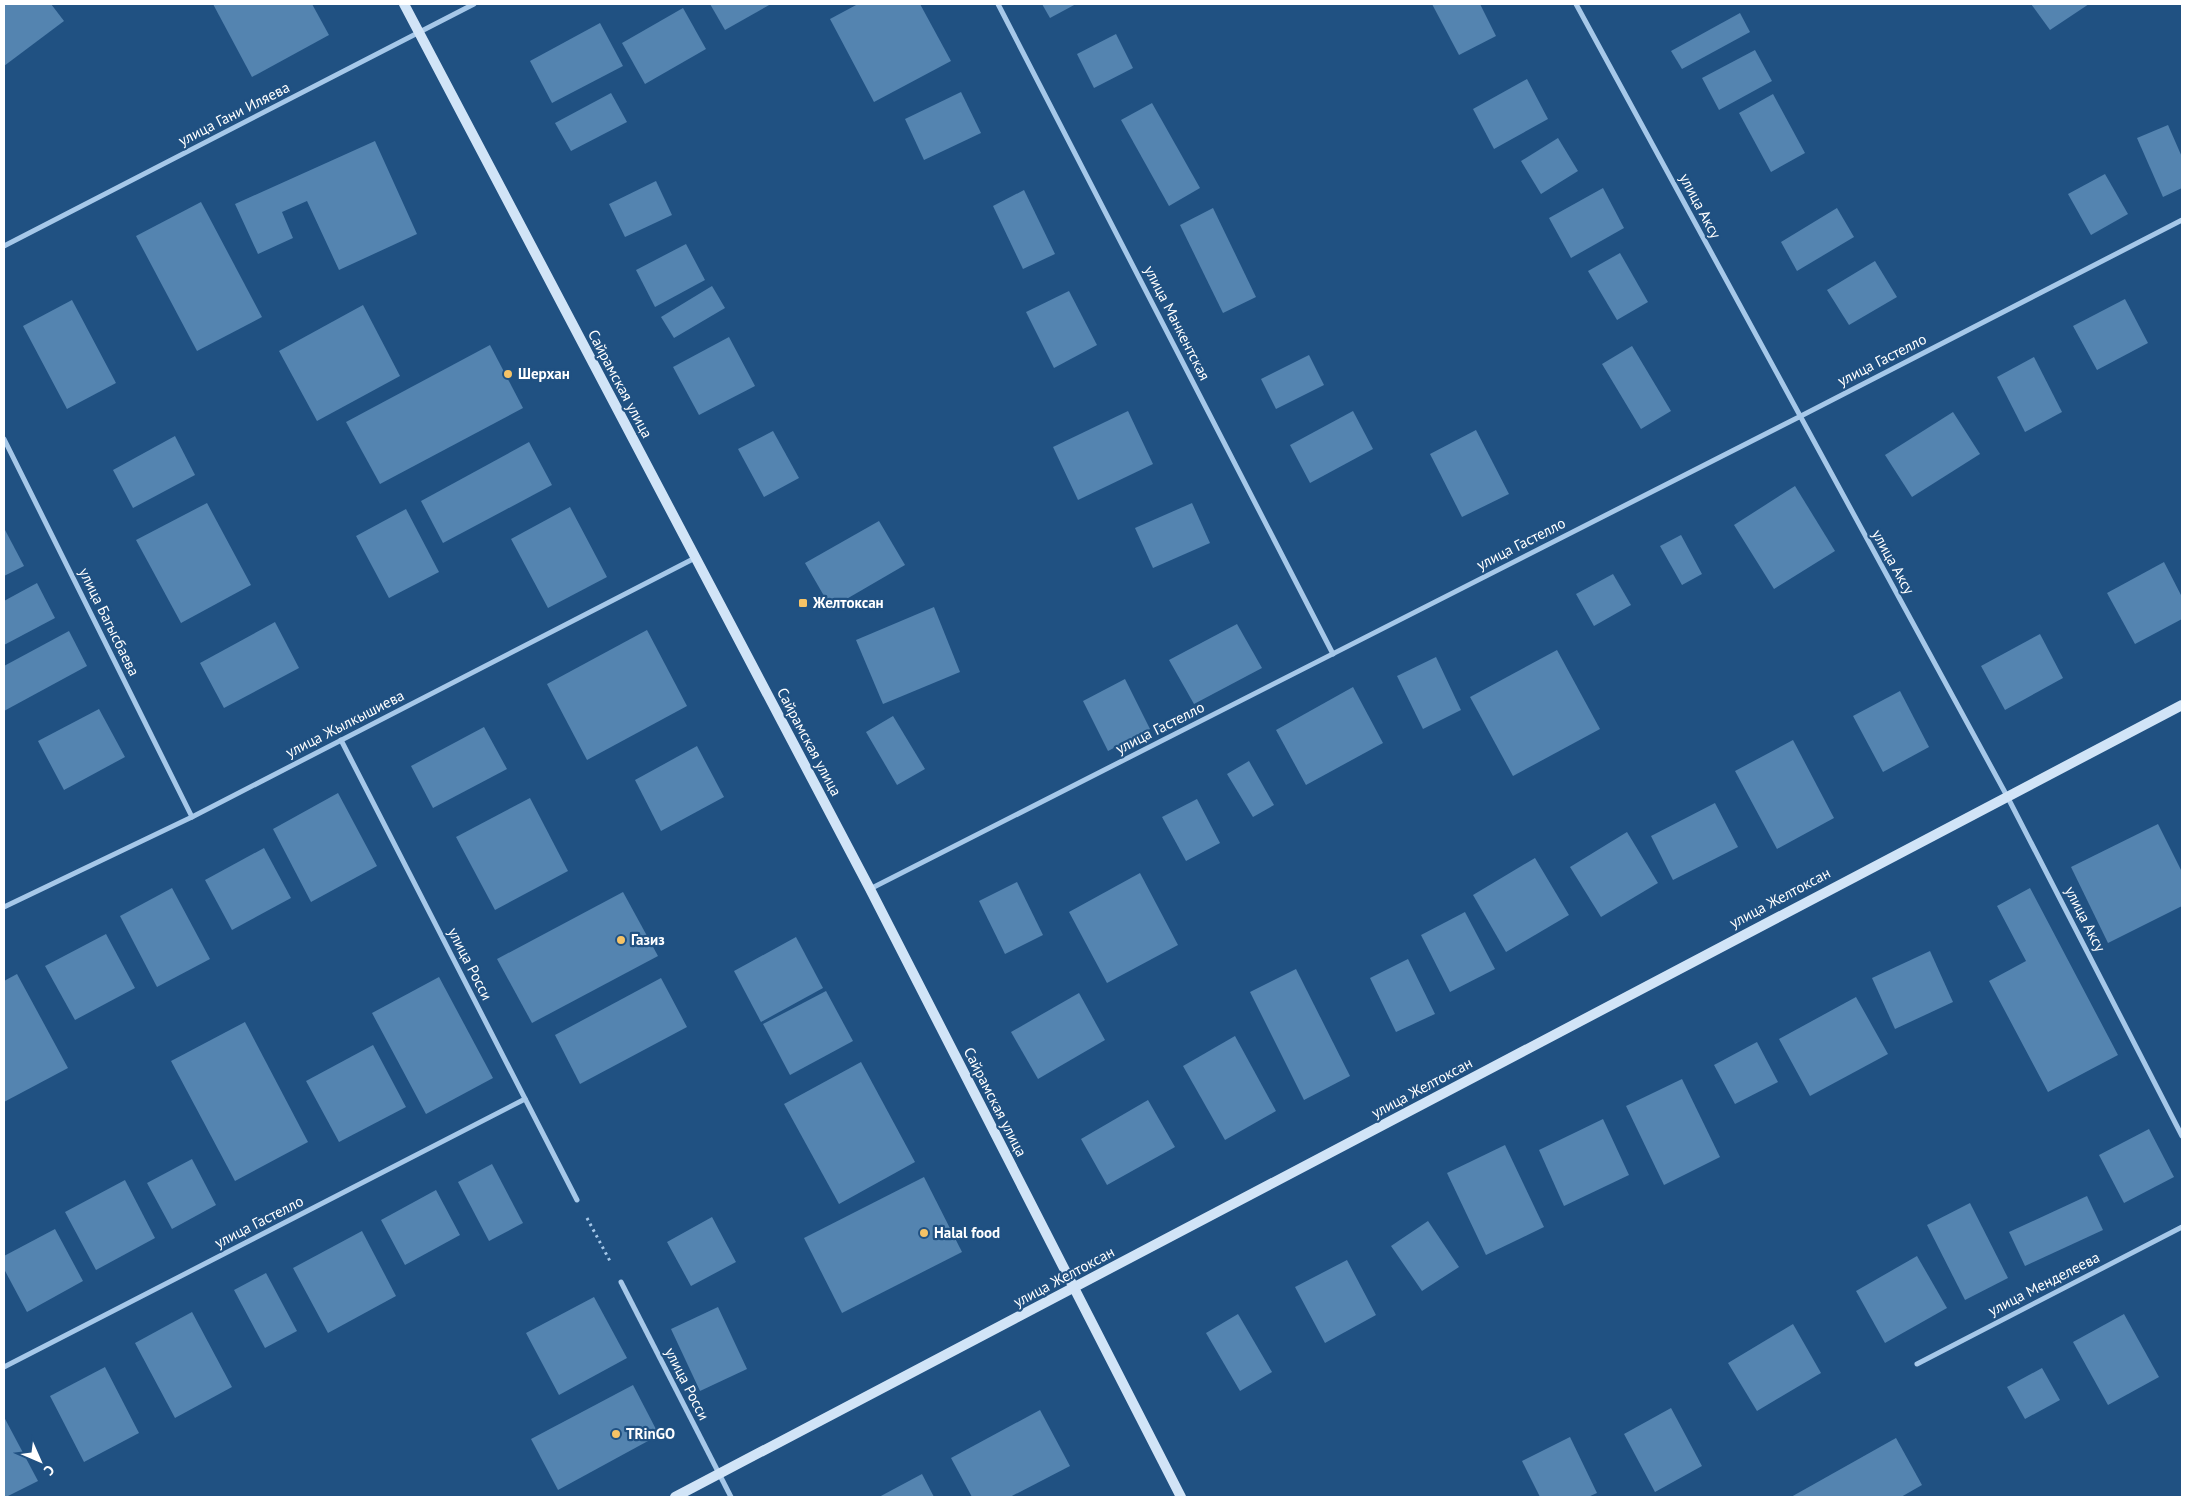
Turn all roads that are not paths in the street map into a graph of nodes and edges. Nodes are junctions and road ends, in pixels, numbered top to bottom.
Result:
1 (404, 4) edge
2 (474, 4) edge
3 (998, 4) edge
4 (1576, 4) edge
5 (420, 33) junction
6 (2182, 220) edge
7 (4, 246) edge
8 (1799, 417) junction
9 (4, 439) edge
10 (694, 558) junction
11 (1333, 654) junction
12 (2182, 705) edge
13 (341, 740) junction
14 (2007, 796) junction
15 (192, 817) junction
16 (870, 889) junction
17 (4, 907) edge
18 (525, 1099) junction
19 (2182, 1136) edge
20 (577, 1200) road end
21 (2182, 1227) edge
22 (620, 1282) road end
23 (1074, 1289) junction
24 (1917, 1364) dead end
25 (4, 1367) edge
26 (719, 1474) junction
27 (675, 1497) edge
28 (731, 1497) edge
29 (1181, 1497) edge

1 - 5 main road, Сайрамская улица
2 - 5 street, улица Гани Иляева
3 - 11 street, улица Манкентская
4 - 8 street, улица Аксу
5 - 7 street, улица Гани Иляева
5 - 10 main road, Сайрамская улица
6 - 8 street, улица Гастелло
8 - 11 street, улица Гастелло
8 - 14 street, улица Аксу
9 - 15 street, улица Багысбаева
10 - 13 street, улица Жылкышиева
10 - 16 main road, Сайрамская улица
11 - 16 street, улица Гастелло
12 - 14 main road, улица Желтоксан
13 - 15 street, улица Жылкышиева
13 - 18 street, улица Росси
14 - 19 street, улица Аксу
14 - 23 main road, улица Желтоксан
15 - 17 street, улица Жылкышиева
16 - 23 main road, Сайрамская улица
18 - 20 street, улица Росси
18 - 25 street, улица Гастелло
21 - 24 street, улица Менделеева
22 - 26 street, улица Росси
23 - 26 main road, улица Желтоксан
23 - 29 main road, Сайрамская улица
26 - 27 main road, улица Желтоксан
26 - 28 street, улица Росси

